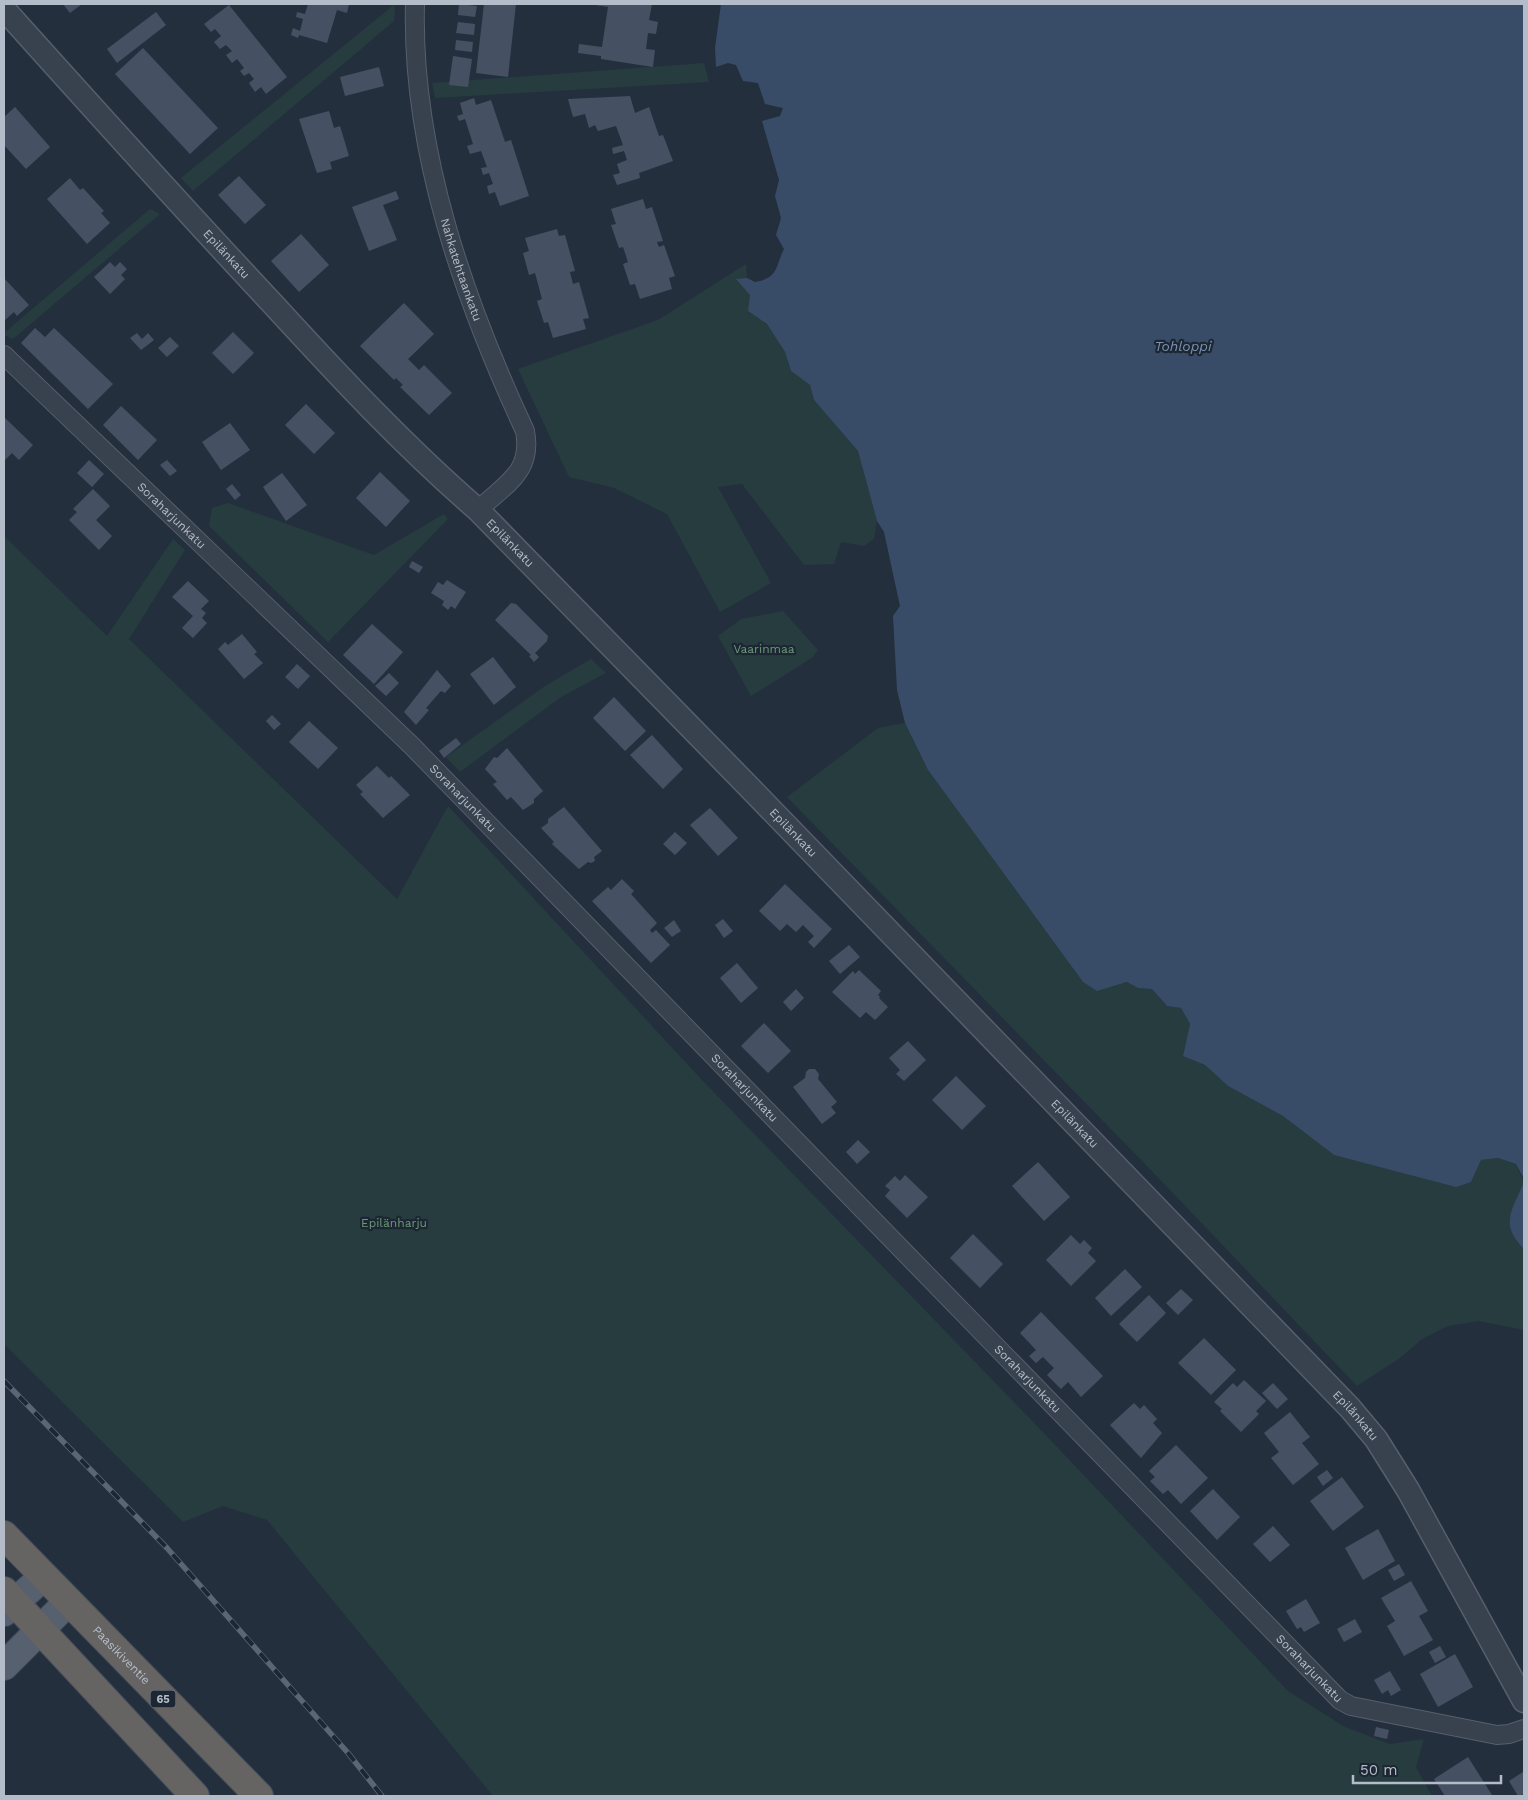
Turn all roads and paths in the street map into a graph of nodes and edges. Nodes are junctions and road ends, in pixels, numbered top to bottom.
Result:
1 (415, 4) edge
2 (4, 9) edge
3 (4, 356) edge
4 (478, 510) junction
5 (4, 1535) edge
6 (44, 1577) junction
7 (8, 1602) edge
8 (68, 1602) junction
9 (40, 1630) junction
10 (4, 1666) edge
11 (1524, 1701) edge
12 (1524, 1729) edge
13 (195, 1796) edge
14 (259, 1796) edge

1 - 4 street, Nahkatehtaankatu
2 - 4 street, Epilänkatu
3 - 12 street, Soraharjunkatu
4 - 11 street, Epilänkatu
5 - 6 highway, Paasikiventie / 65
6 - 7 main road
6 - 8 highway, Paasikiventie / 65
7 - 9 highway
8 - 9 main road
8 - 14 highway, Paasikiventie / 65
9 - 10 main road
9 - 13 highway

